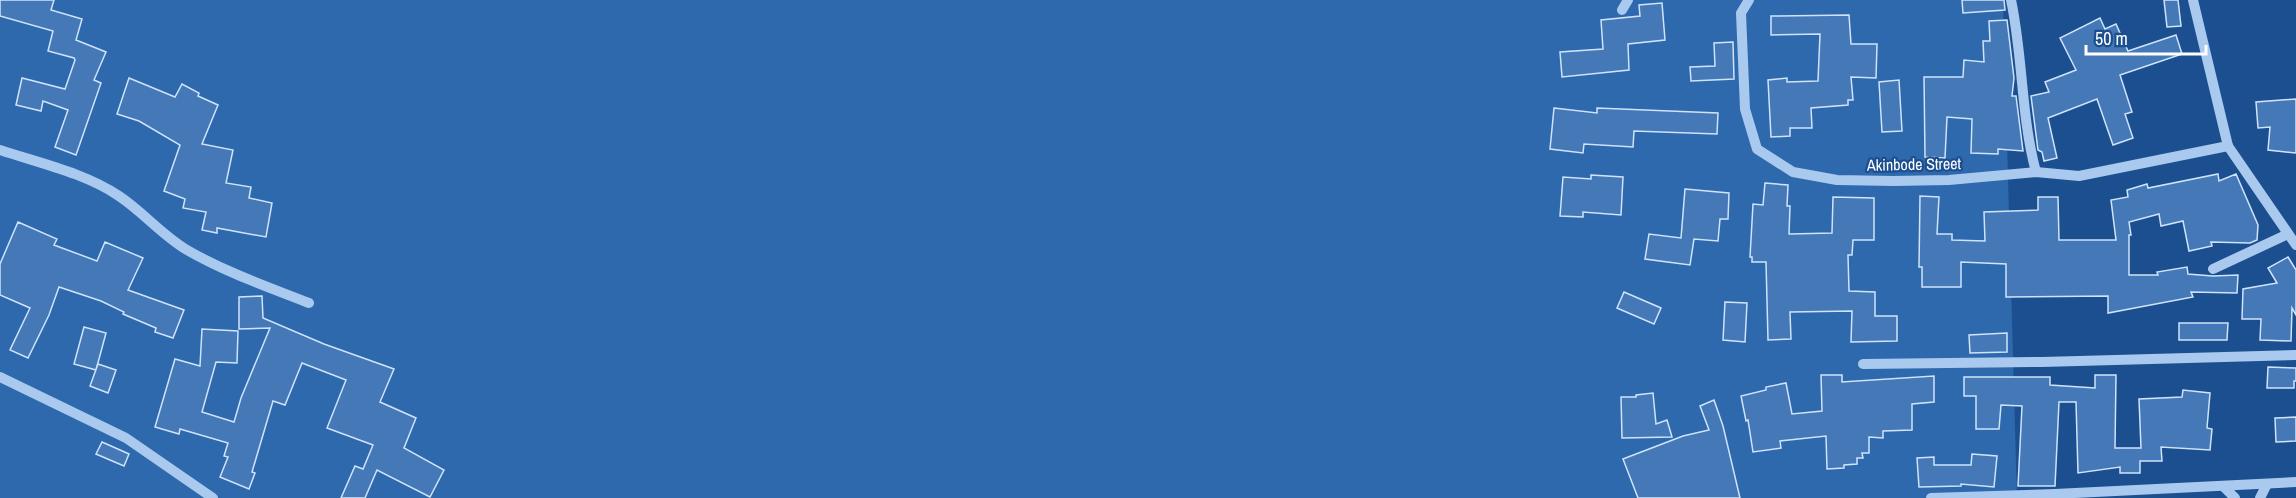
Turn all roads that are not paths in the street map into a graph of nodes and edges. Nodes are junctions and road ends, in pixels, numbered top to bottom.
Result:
1 (1736, 0) edge
2 (1749, 0) edge
3 (2011, 0) edge
4 (2193, 0) edge
5 (1741, 13) junction
6 (2228, 146) junction
7 (0, 150) edge
8 (2036, 172) junction
9 (2288, 234) junction
10 (2296, 245) edge
11 (2213, 269) dead end
12 (309, 303) dead end
13 (2296, 355) edge
14 (1863, 364) dead end
15 (0, 377) edge
16 (2296, 482) edge
17 (2267, 484) junction
18 (2224, 487) junction
19 (2055, 496) edge
20 (213, 498) edge
21 (1931, 498) edge
22 (2235, 498) edge
23 (2260, 498) edge

1 - 5 street, Akinbode Street
2 - 5 street
3 - 8 street
4 - 6 street
5 - 8 street, Akinbode Street
6 - 8 street, Akinbode Street
6 - 9 street
7 - 12 street
9 - 10 street
9 - 11 street
13 - 14 street
15 - 20 street
16 - 17 street
17 - 18 street
17 - 23 street
18 - 19 street
18 - 22 street
19 - 21 street

